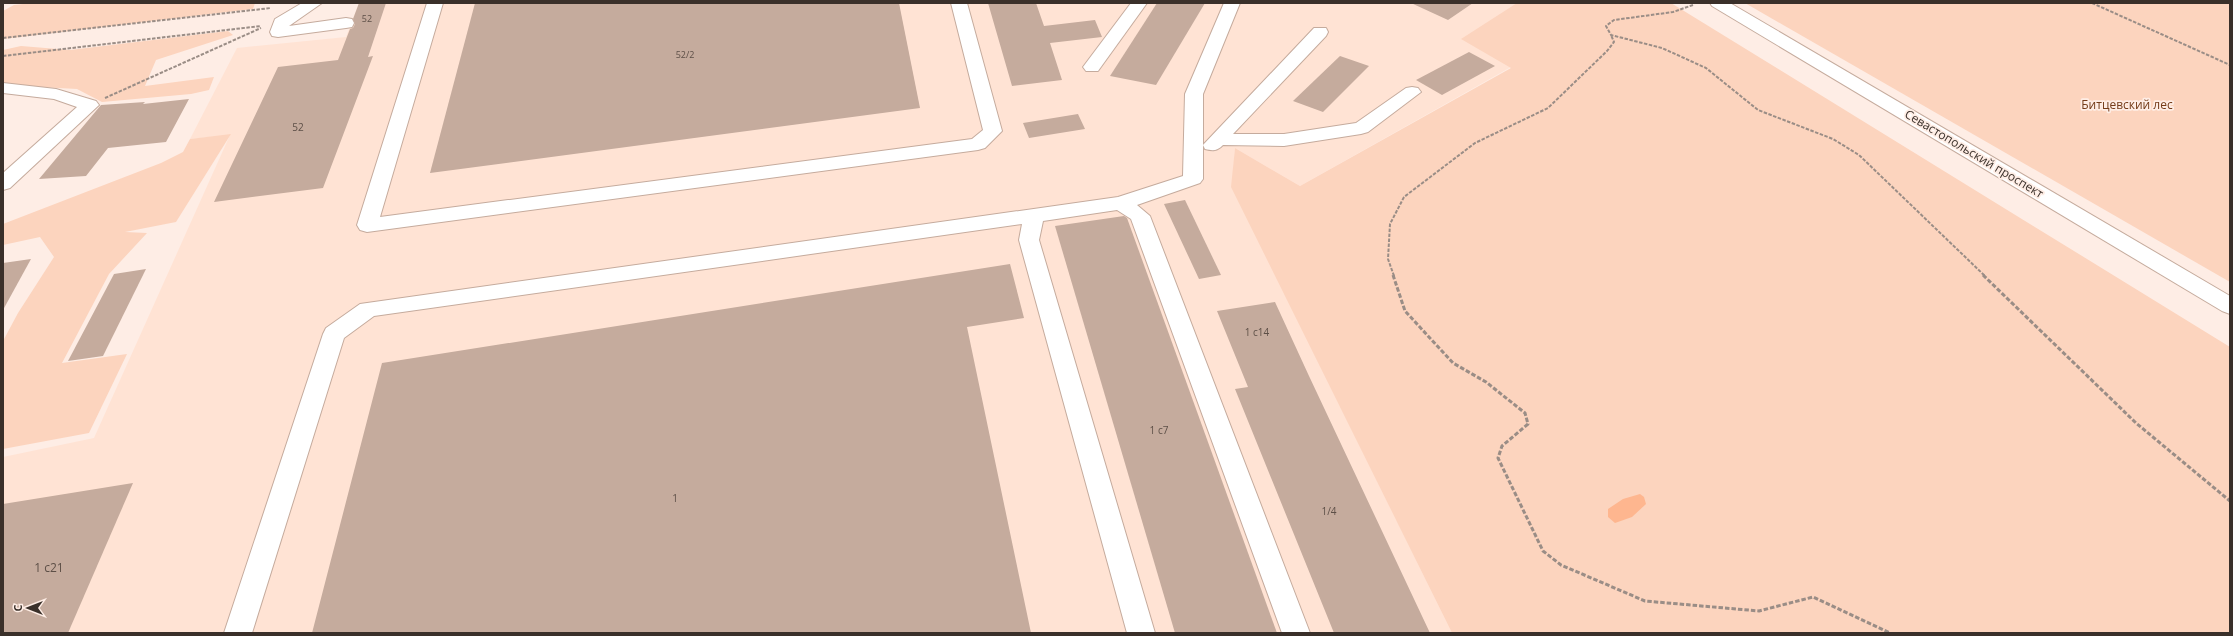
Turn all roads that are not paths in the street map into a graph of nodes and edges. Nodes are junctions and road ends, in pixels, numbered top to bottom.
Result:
1 (314, 3) edge
2 (435, 3) edge
3 (959, 3) edge
4 (1139, 3) edge
5 (1232, 3) edge
6 (1718, 3) edge
7 (1732, 3) edge
8 (346, 23) dead end
9 (1320, 32) dead end
10 (1092, 67) dead end
11 (3, 88) edge
12 (1412, 92) dead end
13 (1218, 139) junction
14 (1193, 164) junction
15 (3, 184) edge
16 (1121, 202) junction
17 (1035, 216) junction
18 (2230, 294) edge
19 (2230, 306) edge
20 (238, 633) edge
21 (1140, 633) edge
22 (1296, 633) edge

1 - 8 main road
2 - 3 main road
4 - 10 main road
5 - 14 main road
6 - 19 main road, Севастопольский проспект
7 - 18 main road, Севастопольский проспект
9 - 13 main road
11 - 15 main road
12 - 13 main road
13 - 14 main road
14 - 16 main road
16 - 17 main road
16 - 22 main road
17 - 20 main road
17 - 21 main road

